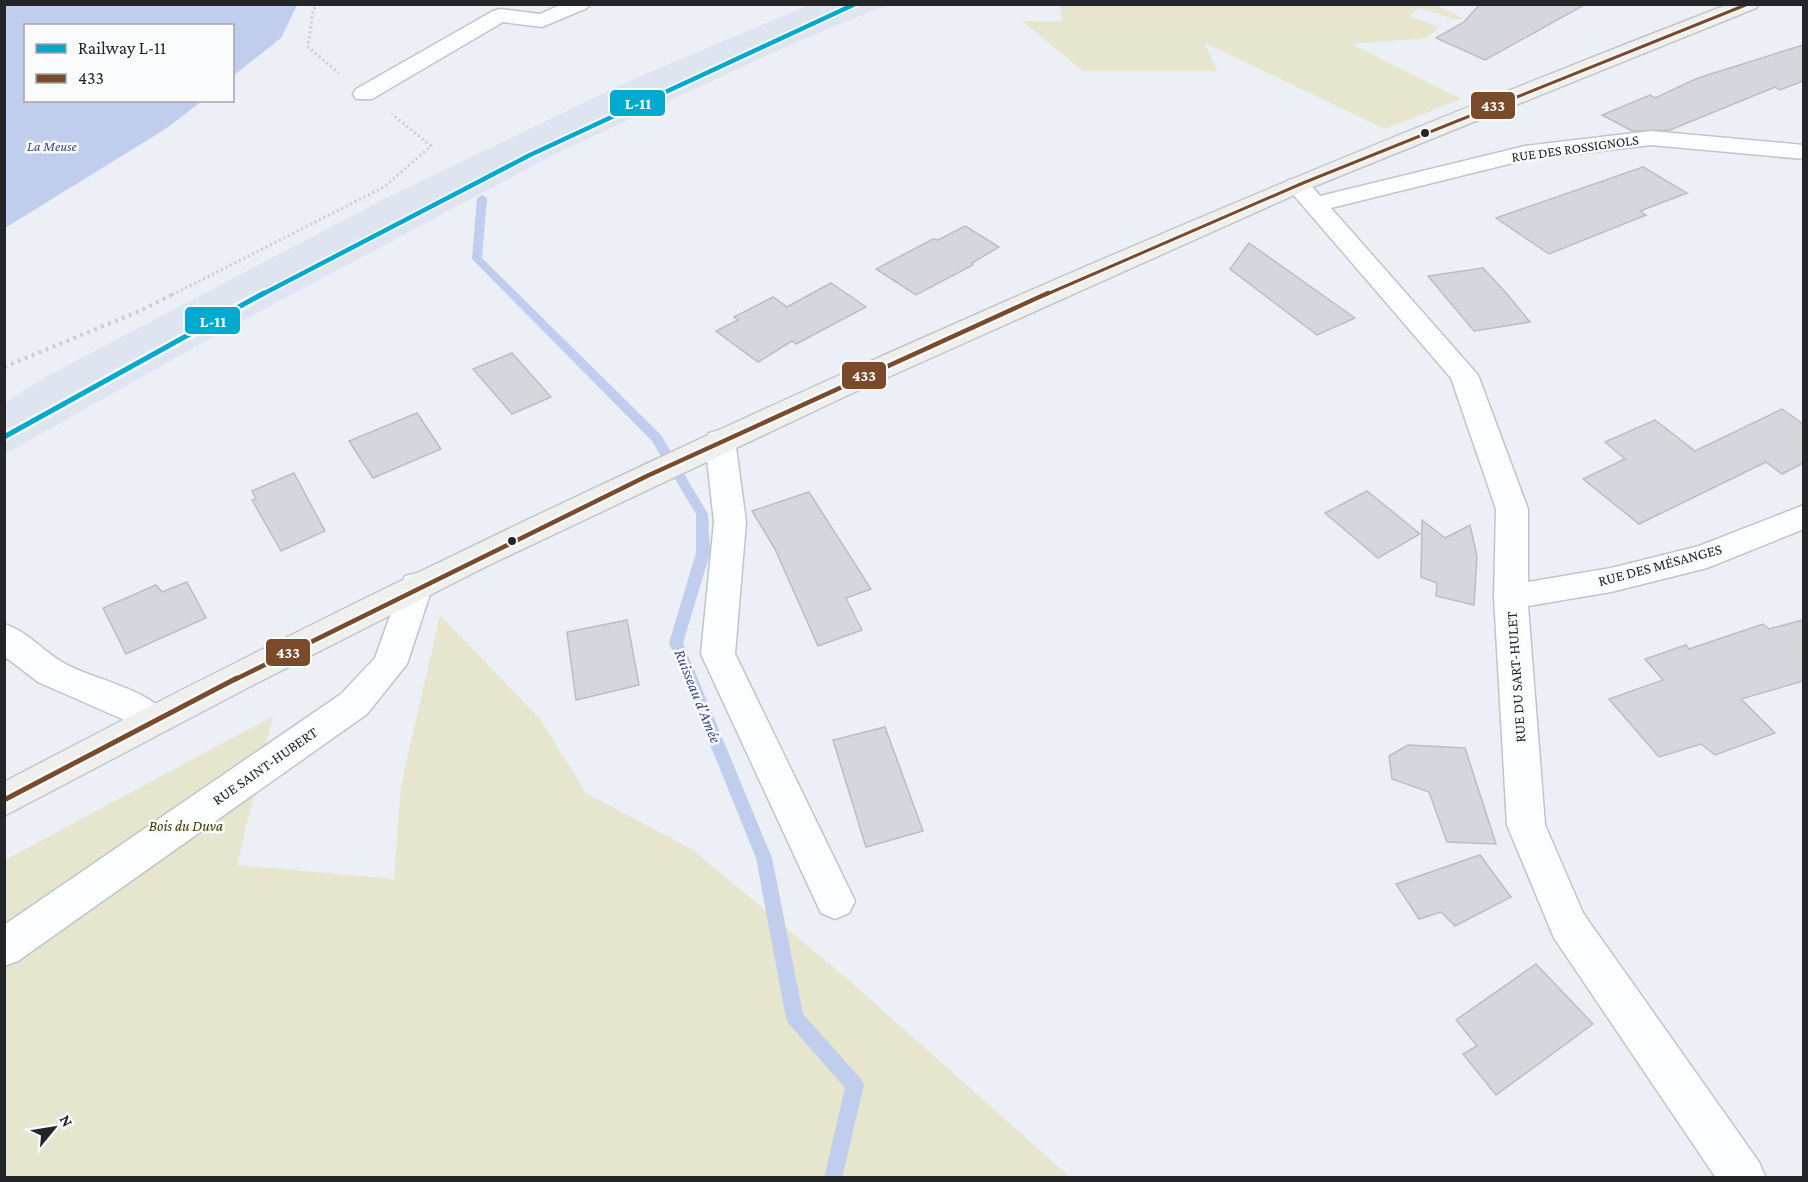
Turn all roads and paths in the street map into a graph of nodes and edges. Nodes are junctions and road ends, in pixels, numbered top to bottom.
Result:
1 (319, 4) edge
2 (580, 4) edge
3 (1749, 4) edge
4 (499, 10) edge
5 (364, 94) junction
6 (1803, 152) edge
7 (1306, 194) junction
8 (4, 368) edge
9 (720, 440) junction
10 (1803, 516) edge
11 (417, 585) junction
12 (1511, 597) junction
13 (4, 637) edge
14 (152, 720) junction
15 (4, 800) edge
16 (835, 901) dead end
17 (4, 948) edge
18 (1743, 1178) edge

1 - 5 path
2 - 4 street
3 - 7 main road
4 - 5 street
5 - 8 path
6 - 7 street, RUE DES ROSSIGNOLS
7 - 9 main road
7 - 12 street, RUE DU SART-HULET
9 - 11 main road
9 - 16 street
10 - 12 street, RUE DES MÉSANGES
11 - 14 main road
11 - 17 street, RUE SAINT-HUBERT
12 - 18 street, RUE DU SART-HULET
13 - 14 street
14 - 15 main road

